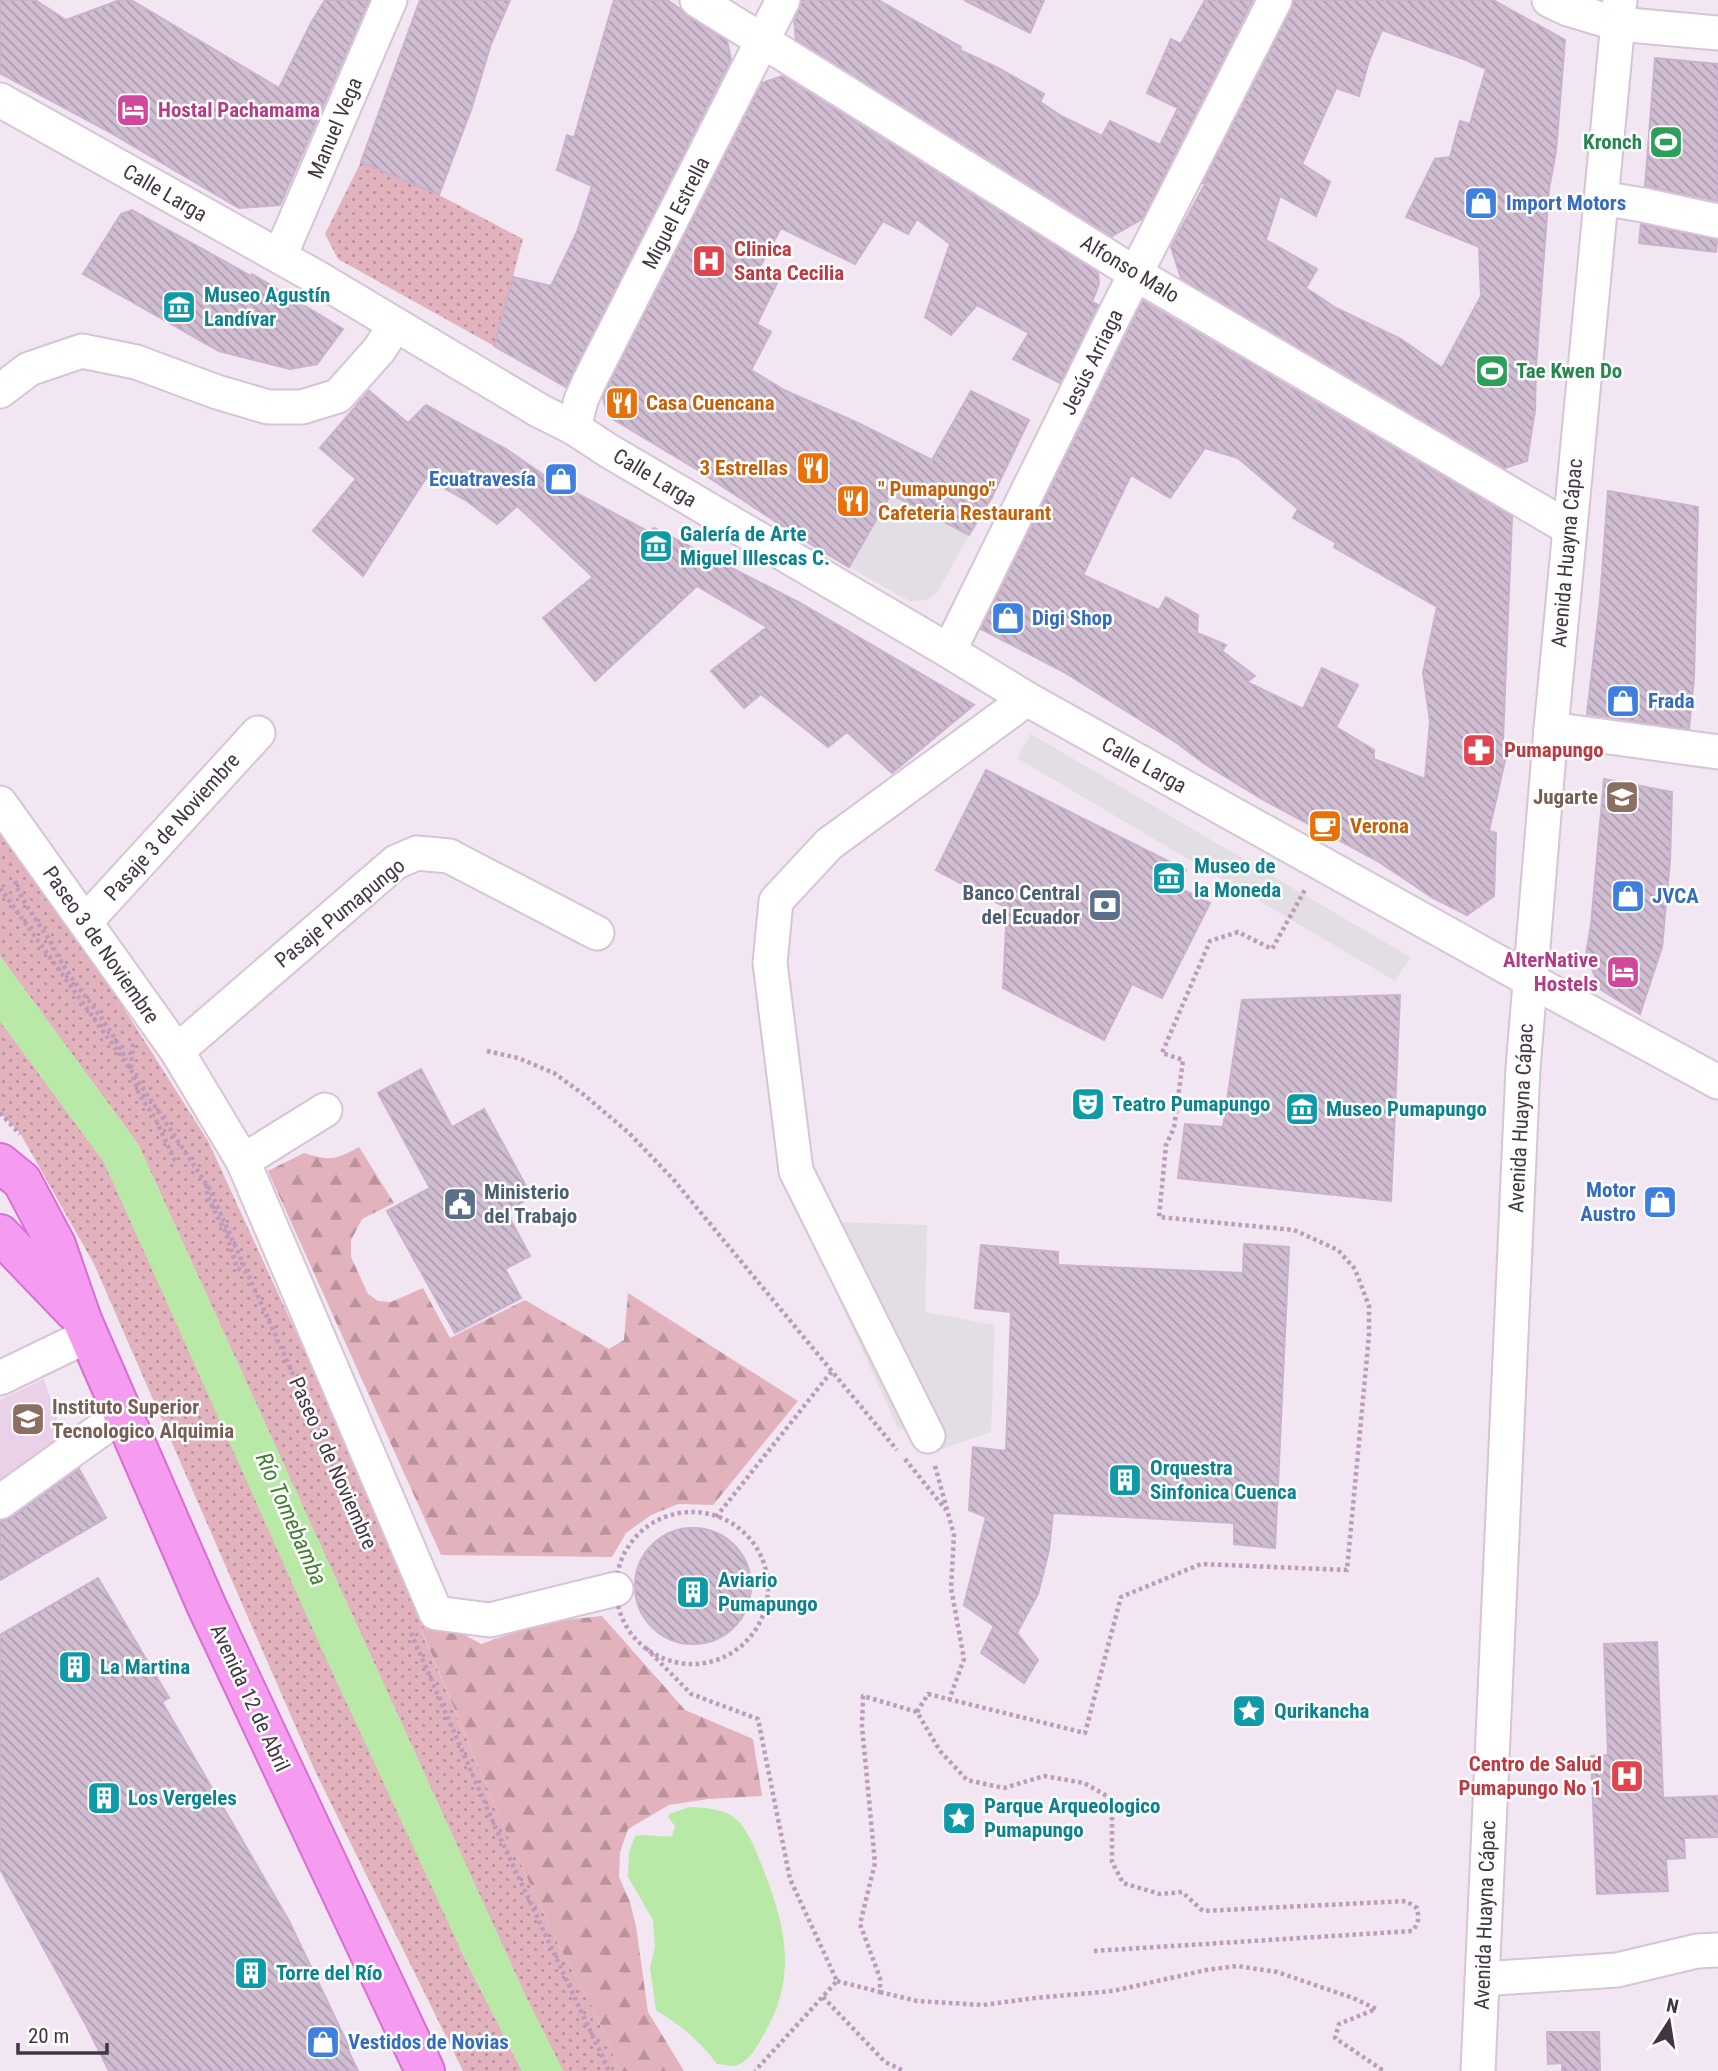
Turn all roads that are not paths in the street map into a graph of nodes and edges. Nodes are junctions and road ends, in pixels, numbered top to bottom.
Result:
1 (390, 0) edge
2 (696, 0) edge
3 (783, 0) edge
4 (1275, 0) edge
5 (1549, 0) edge
6 (1619, 12) edge
7 (1718, 33) edge
8 (763, 41) junction
9 (0, 100) edge
10 (1601, 198) junction
11 (1718, 221) edge
12 (280, 256) junction
13 (1136, 274) junction
14 (395, 326) junction
15 (0, 391) edge
16 (574, 428) junction
17 (1569, 528) junction
18 (949, 651) junction
19 (1027, 699) junction
20 (1551, 729) junction
21 (258, 733) dead end
22 (1718, 752) edge
23 (0, 803) edge
24 (86, 921) junction
25 (597, 933) dead end
26 (1530, 980) junction
27 (177, 1051) junction
28 (1718, 1082) edge
29 (325, 1110) dead end
30 (243, 1161) junction
31 (7, 1165) edge
32 (0, 1234) edge
33 (86, 1328) junction
34 (0, 1378) edge
35 (124, 1413) junction
36 (928, 1436) road end
37 (0, 1502) edge
38 (616, 1589) road end
39 (1718, 1950) edge
40 (1482, 1979) junction
41 (425, 2071) edge
42 (1478, 2071) edge

1 - 12 street, Manuel Vega
2 - 8 street, Alfonso Malo
3 - 8 street, Miguel Estrella
4 - 13 street, Jesús Arriaga
5 - 6 street
6 - 7 street
6 - 10 street, Avenida Huayna Cápac
8 - 13 street, Alfonso Malo
8 - 16 street, Miguel Estrella
9 - 12 street, Calle Larga
10 - 11 street
10 - 17 street, Avenida Huayna Cápac
12 - 14 street, Calle Larga
13 - 17 street, Alfonso Malo
13 - 18 street, Jesús Arriaga
14 - 15 street
14 - 16 street, Calle Larga
16 - 18 street, Calle Larga
17 - 20 street, Avenida Huayna Cápac
18 - 19 street, Calle Larga
19 - 26 street, Calle Larga
19 - 36 street
20 - 22 street
20 - 26 street, Avenida Huayna Cápac
21 - 24 street, Pasaje 3 de Noviembre
23 - 24 street, Paseo 3 de Noviembre
24 - 27 street, Paseo 3 de Noviembre
25 - 27 street, Pasaje Pumapungo
26 - 28 street, Calle Larga
26 - 40 street, Avenida Huayna Cápac
27 - 30 street, Paseo 3 de Noviembre
29 - 30 street
30 - 38 street, Paseo 3 de Noviembre
31 - 33 main road, Avenida 12 de Abril
32 - 33 main road, Avenida 12 de Abril
33 - 34 street
33 - 35 main road, Avenida 12 de Abril
35 - 37 street
35 - 41 main road, Avenida 12 de Abril
39 - 40 street
40 - 42 street, Avenida Huayna Cápac

